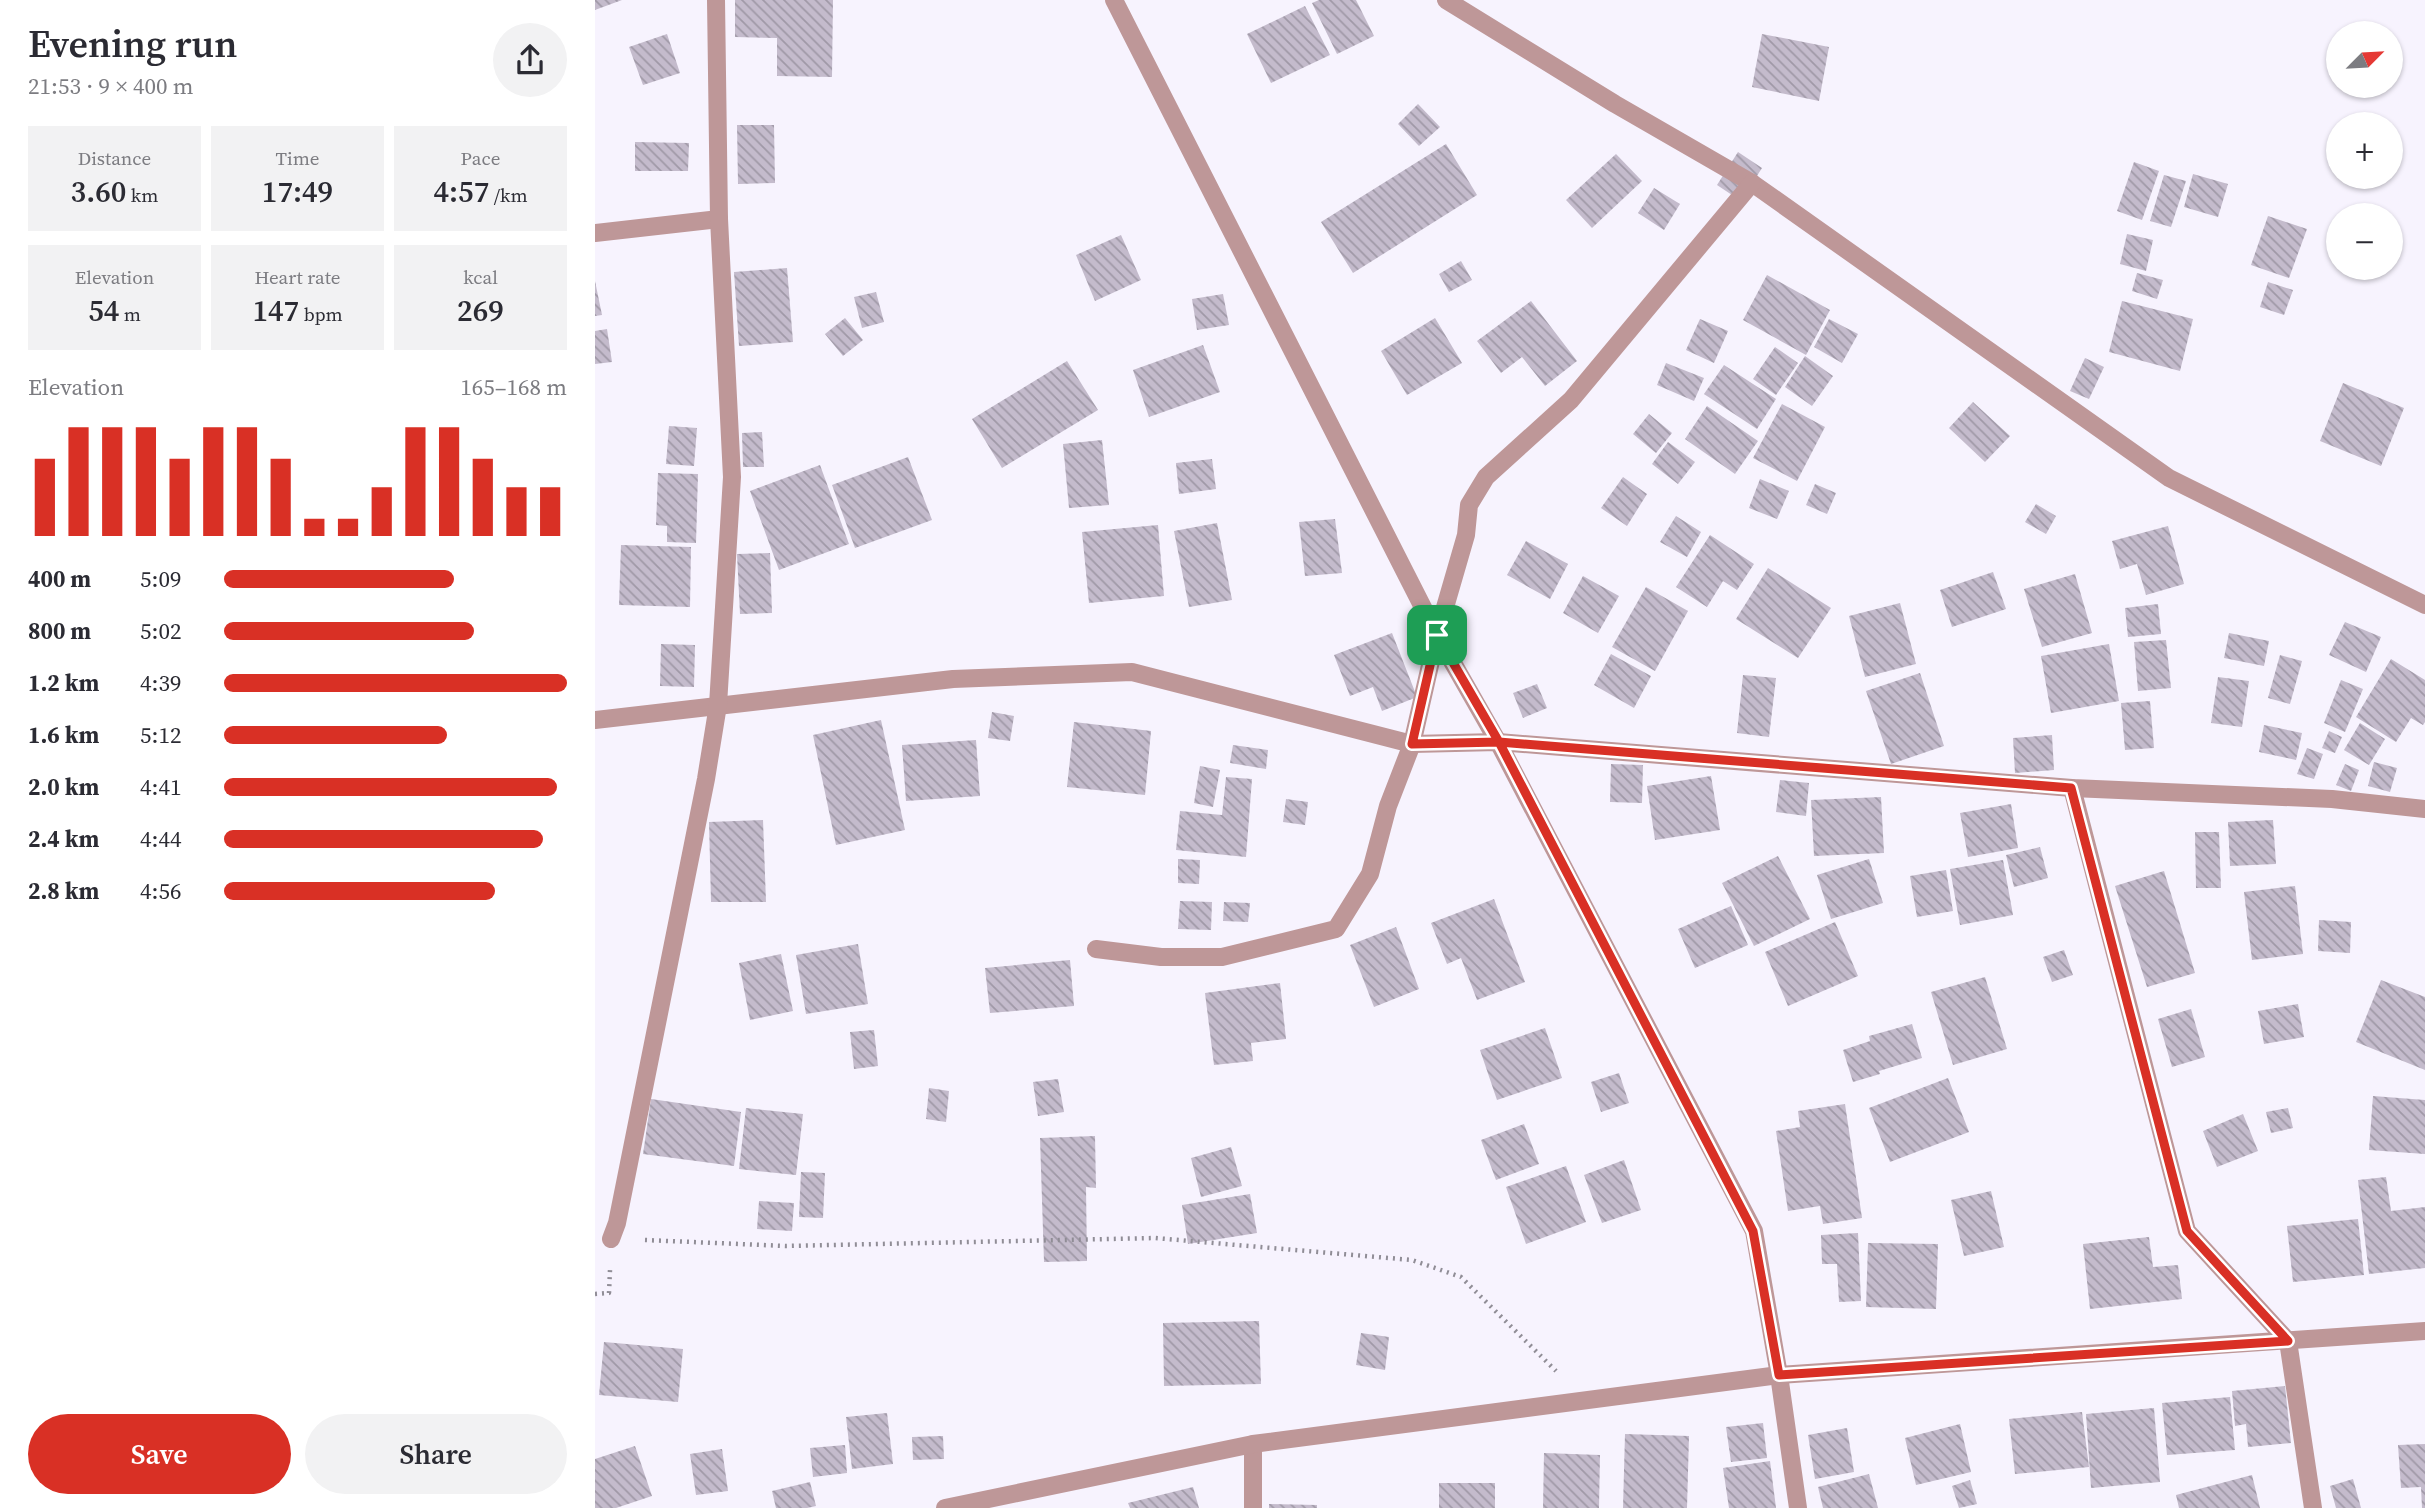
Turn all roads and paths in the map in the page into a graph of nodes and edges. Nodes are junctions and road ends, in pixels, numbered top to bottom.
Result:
1 (716, 0) edge
2 (1114, 0) edge
3 (1446, 0) edge
4 (1752, 183) junction
5 (719, 219) junction
6 (595, 233) edge
7 (2425, 606) edge
8 (1437, 635) junction
9 (718, 705) junction
10 (595, 720) edge
11 (1499, 742) junction
12 (1412, 744) junction
13 (2071, 788) junction
14 (2425, 809) edge
15 (1096, 950) dead end
16 (611, 1239) junction
17 (595, 1294) edge
18 (2425, 1331) edge
19 (2288, 1341) junction
20 (1779, 1375) junction
21 (1583, 1399) junction
22 (1253, 1444) junction
23 (945, 1508) edge
24 (1253, 1508) edge
25 (1798, 1508) edge
26 (2313, 1508) edge

1 - 5 street
2 - 8 street
3 - 4 street
4 - 7 street
4 - 8 street
5 - 6 street
5 - 9 street
8 - 11 street
8 - 12 street
9 - 10 street
9 - 12 street
9 - 16 street
11 - 12 street
11 - 13 street
11 - 20 street
12 - 15 street
13 - 14 street
13 - 19 street
16 - 17 path
16 - 21 path
18 - 19 street
19 - 20 street
19 - 26 street
20 - 21 street
20 - 25 street
21 - 22 street
22 - 23 street
22 - 24 street

